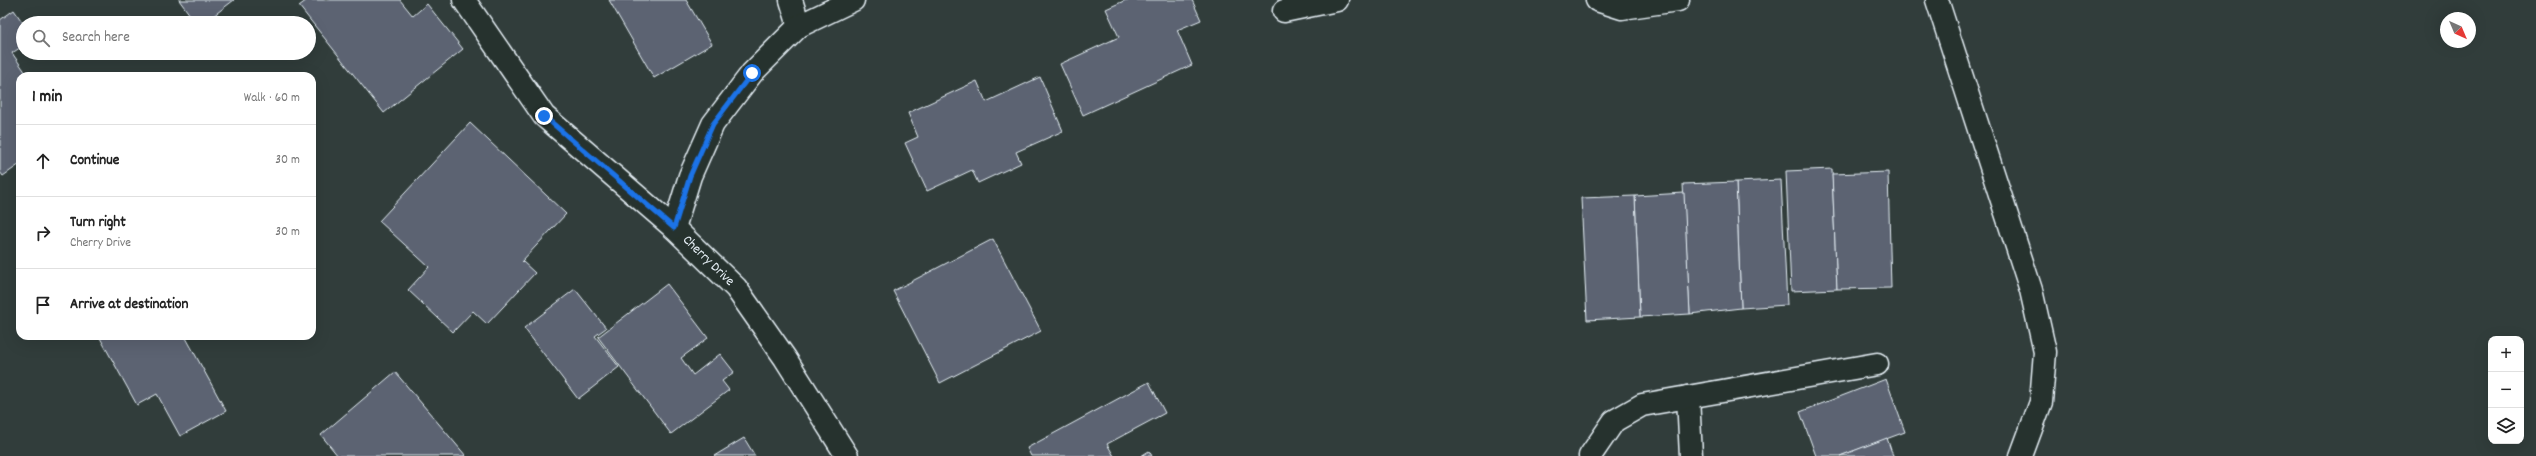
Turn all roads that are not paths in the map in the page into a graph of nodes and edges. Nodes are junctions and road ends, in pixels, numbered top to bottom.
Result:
1 (464, 0) edge
2 (791, 0) edge
3 (853, 0) edge
4 (1337, 0) edge
5 (1597, 0) edge
6 (1678, 0) edge
7 (1937, 0) edge
8 (1284, 11) dead end
9 (799, 26) junction
10 (674, 228) junction
11 (1877, 364) dead end
12 (1688, 397) junction
13 (847, 456) edge
14 (1590, 456) edge
15 (1691, 456) edge
16 (2021, 456) edge

1 - 10 street, Cherry Drive
2 - 9 street
3 - 9 street
4 - 8 street
5 - 6 street
7 - 16 street
9 - 10 street
10 - 13 street, Cherry Drive
11 - 12 street
12 - 14 street
12 - 15 street

